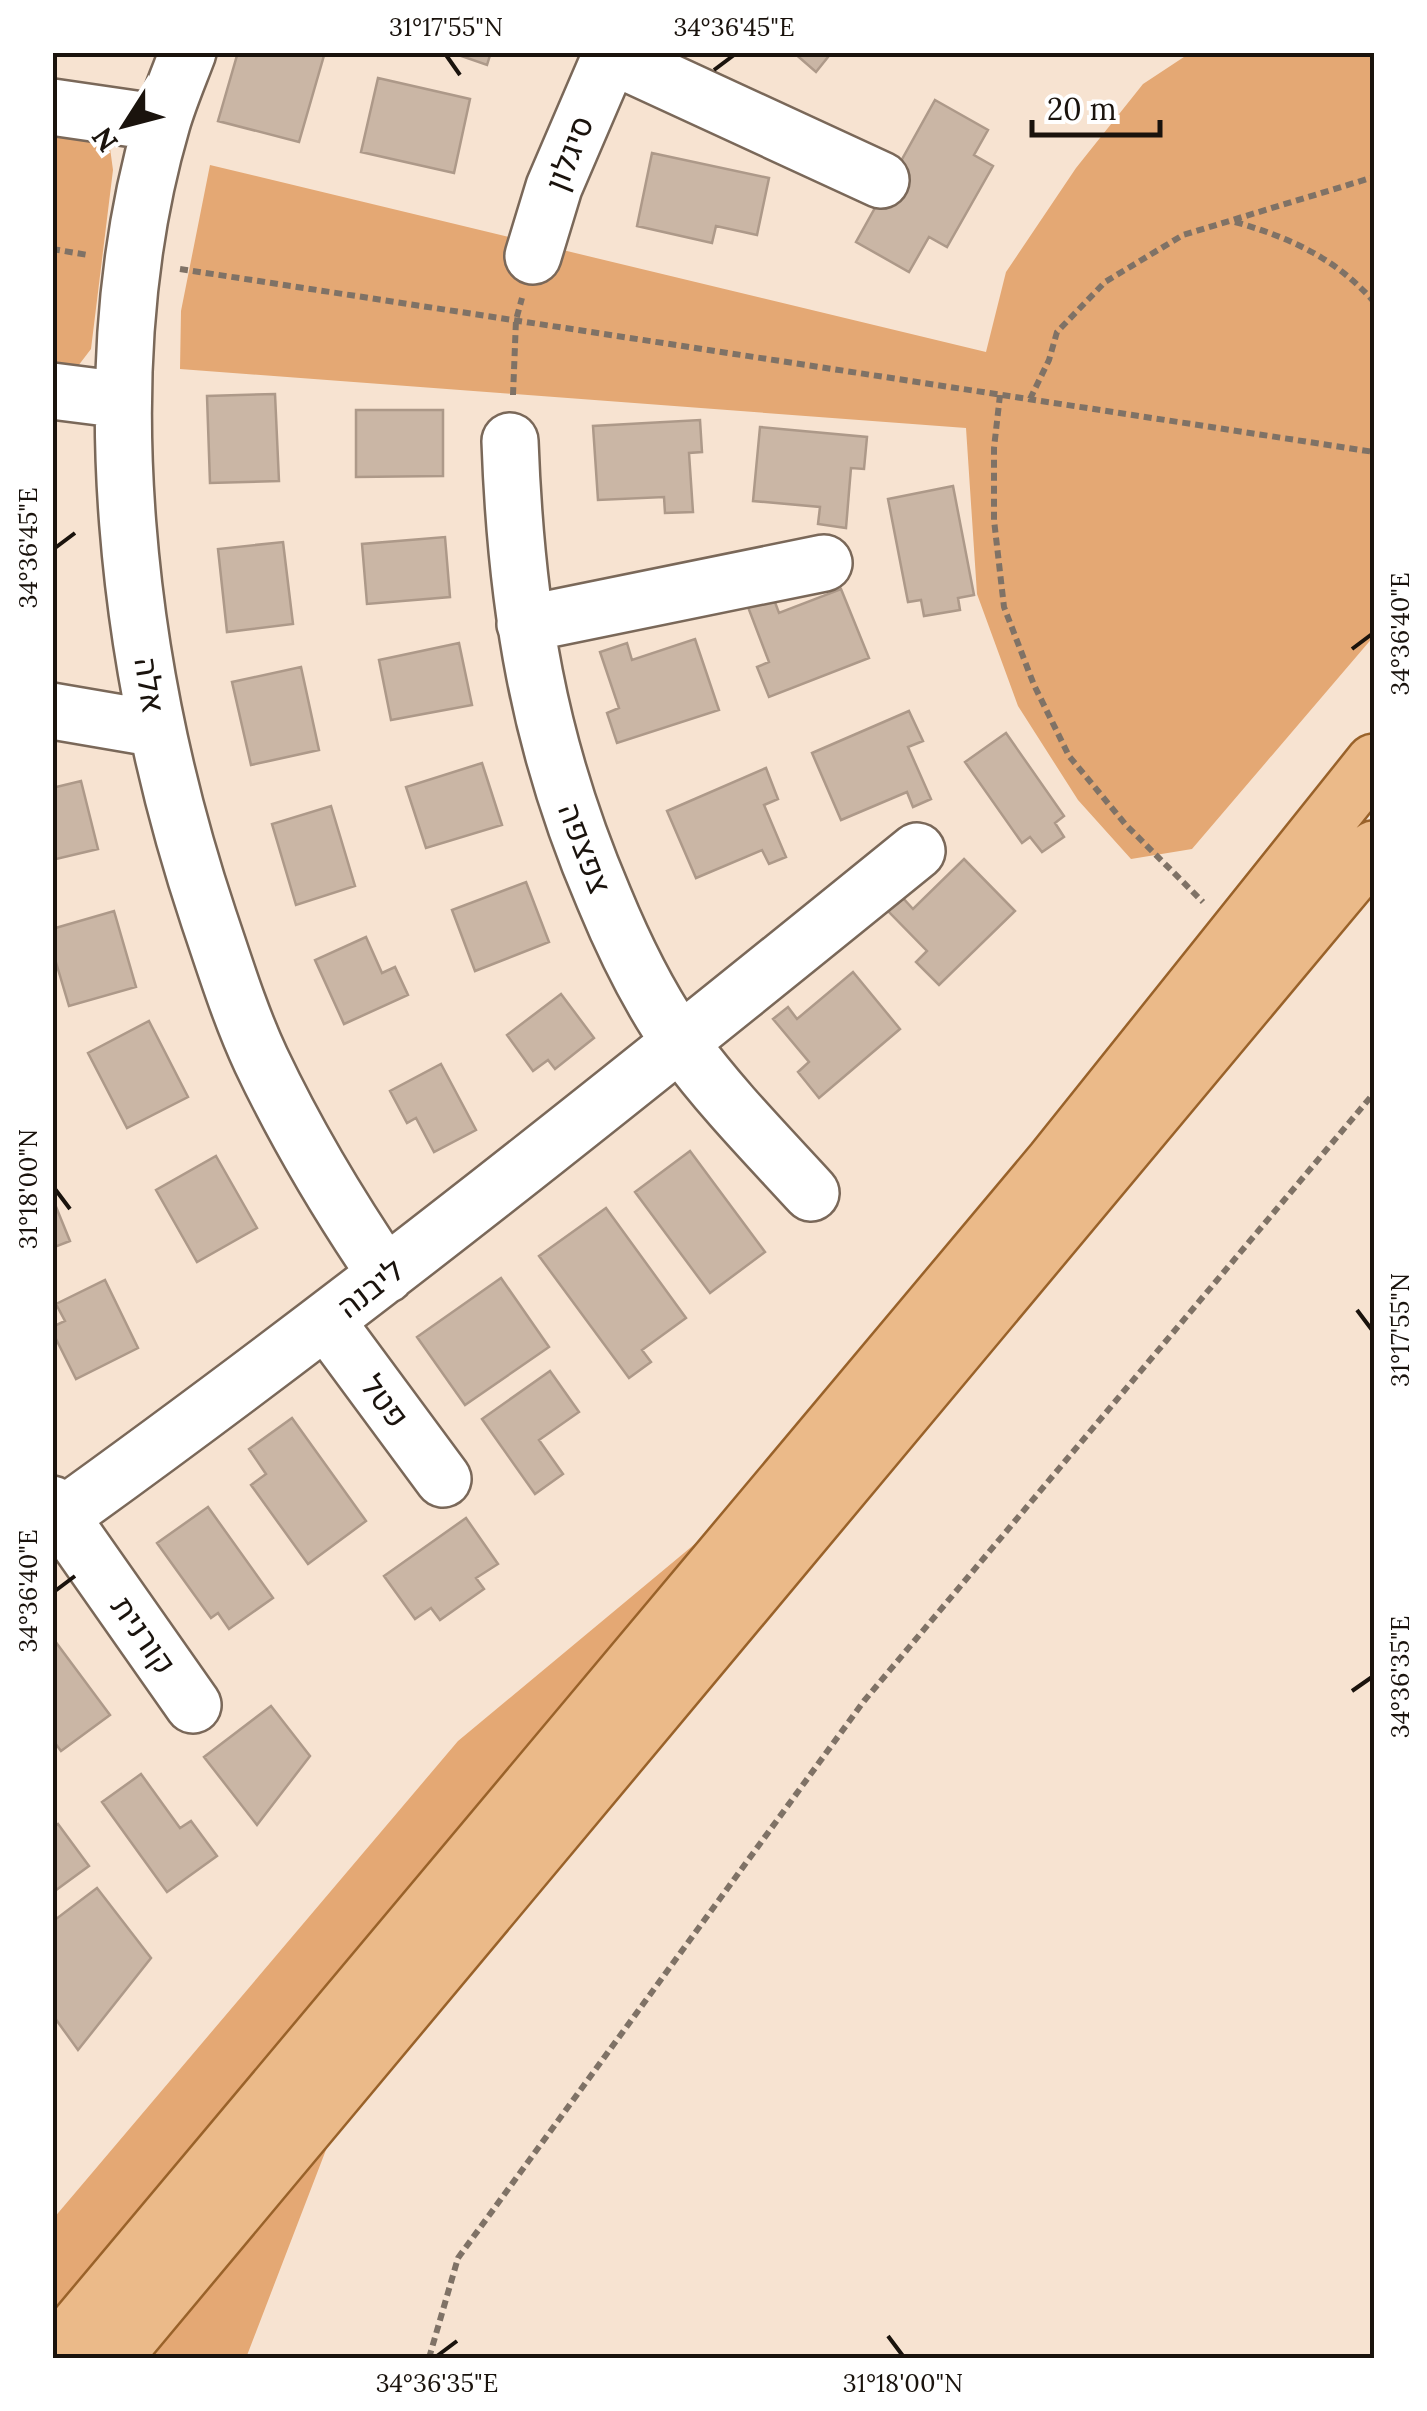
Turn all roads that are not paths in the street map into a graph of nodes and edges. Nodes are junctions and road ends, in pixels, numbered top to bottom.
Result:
1 (188, 52) edge
2 (611, 54) edge
3 (52, 106) edge
4 (162, 123) junction
5 (881, 180) dead end
6 (533, 256) road end
7 (52, 391) edge
8 (123, 400) junction
9 (510, 441) road end
10 (824, 563) dead end
11 (525, 624) junction
12 (52, 711) edge
13 (157, 728) junction
14 (1374, 762) edge
15 (1374, 849) edge
16 (917, 851) dead end
17 (681, 1043) junction
18 (811, 1193) dead end
19 (386, 1275) junction
20 (327, 1322) junction
21 (444, 1479) dead end
22 (55, 1515) edge
23 (193, 1705) dead end
24 (52, 2357) edge
25 (113, 2358) edge

1 - 4 street, אלה
2 - 5 street
2 - 6 street, סיגלון
3 - 4 street
4 - 8 street, אלה
7 - 8 street
8 - 13 street, אלה
9 - 11 street, צפצפה
10 - 11 street
11 - 17 street, צפצפה
12 - 13 street
13 - 19 street, אלה
14 - 24 main road
15 - 25 main road
16 - 17 street, ליבנה
17 - 18 street, צפצפה
17 - 19 street, ליבנה
19 - 20 street, ליבנה
20 - 21 street, פטל
20 - 22 street, ליבנה
22 - 23 street, קורנית

